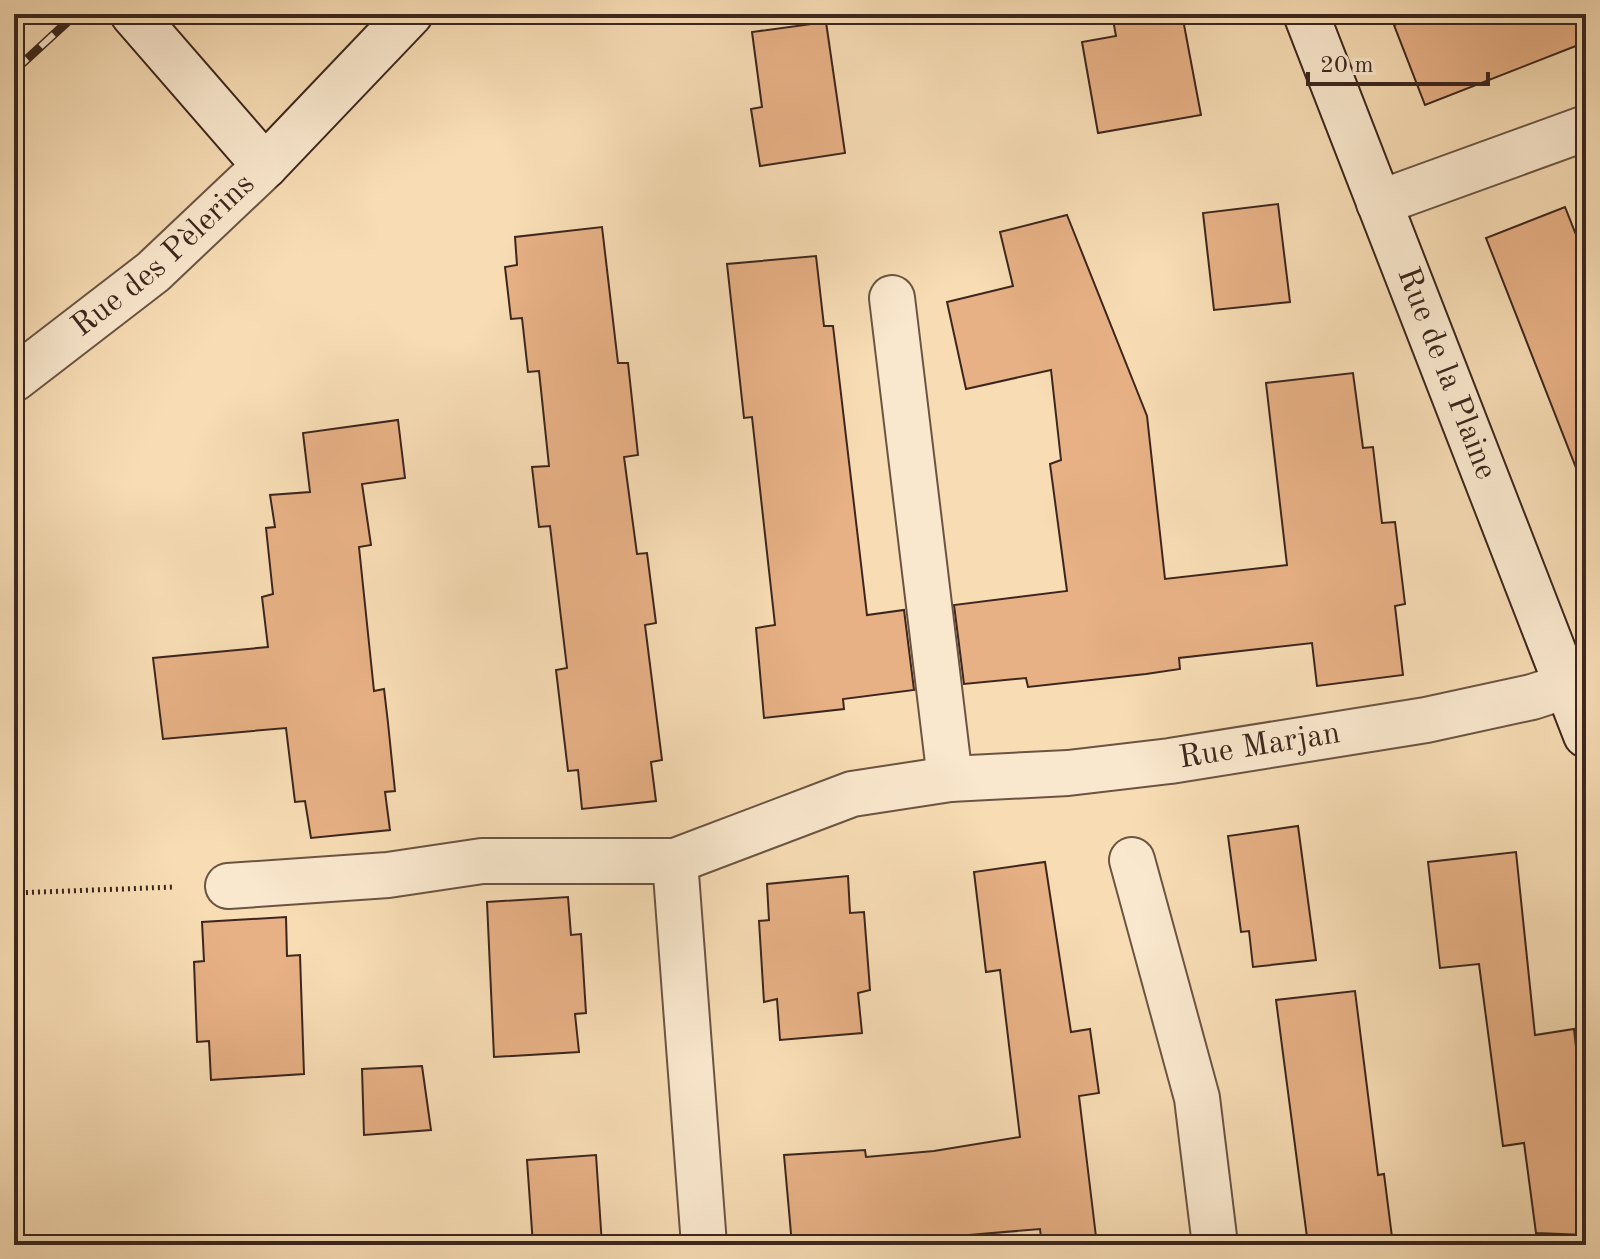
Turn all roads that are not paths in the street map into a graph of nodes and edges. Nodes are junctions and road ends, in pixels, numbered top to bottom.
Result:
1 (133, 14) edge
2 (410, 14) edge
3 (1306, 14) edge
4 (1586, 128) edge
5 (265, 166) junction
6 (1379, 203) junction
7 (892, 298) dead end
8 (14, 379) edge
9 (1566, 686) junction
10 (1586, 735) edge
11 (950, 779) junction
12 (1132, 860) dead end
13 (675, 861) junction
14 (228, 886) road end
15 (704, 1245) edge
16 (1215, 1245) edge

1 - 5 street, Rue des Pèlerins
2 - 5 street
3 - 6 street, Rue de la Plaine
4 - 6 street
5 - 8 street, Rue des Pèlerins
6 - 9 street, Rue de la Plaine
7 - 11 street
9 - 10 street, Rue de la Plaine
9 - 11 street, Rue Marjan
11 - 13 street, Rue Marjan
12 - 16 street
13 - 14 street
13 - 15 street

